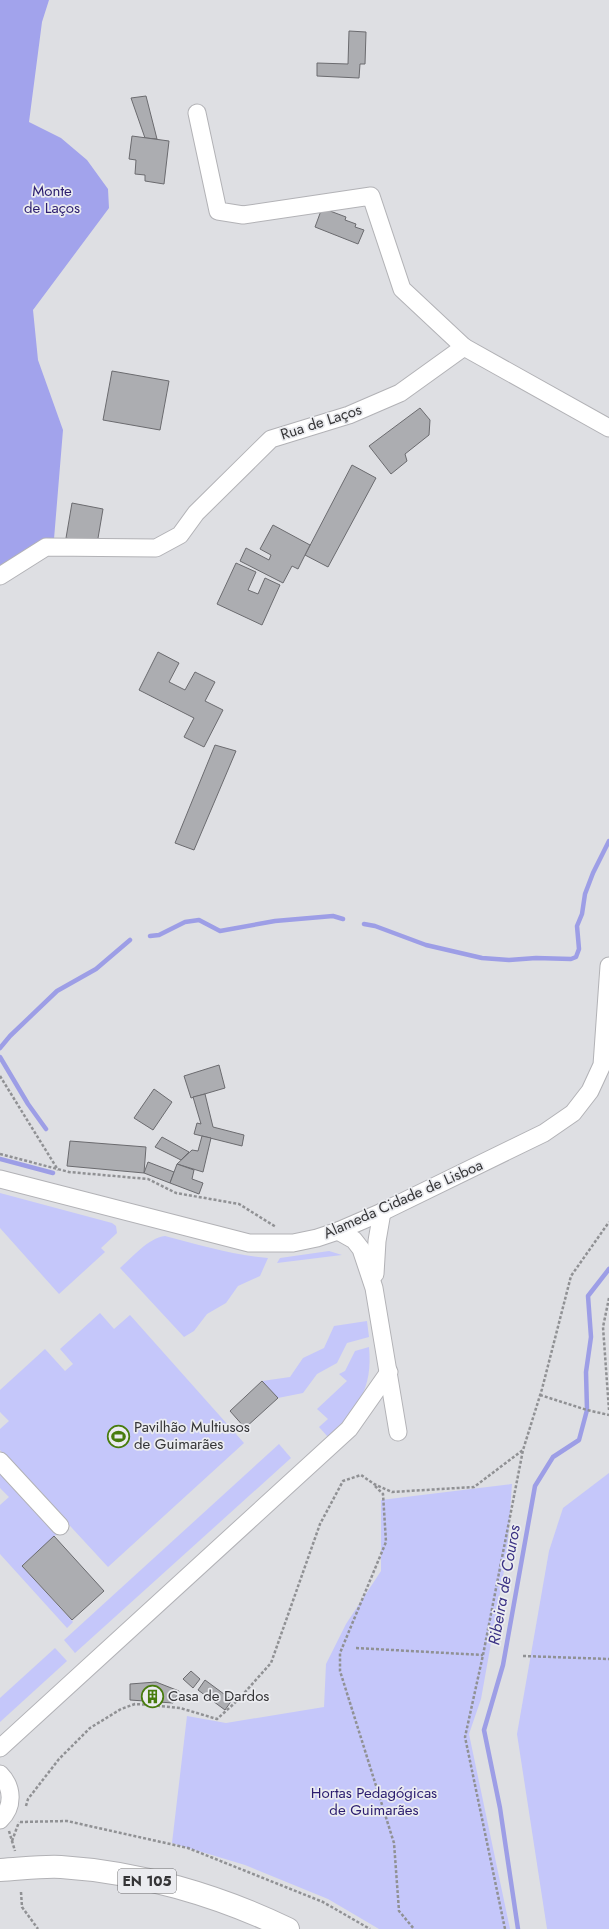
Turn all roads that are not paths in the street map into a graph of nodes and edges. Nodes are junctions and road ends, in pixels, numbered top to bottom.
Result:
1 (197, 113) dead end
2 (464, 347) junction
3 (609, 428) edge
4 (0, 576) edge
5 (609, 966) edge
6 (0, 1179) edge
7 (382, 1212) junction
8 (338, 1231) junction
9 (374, 1288) junction
10 (389, 1372) junction
11 (398, 1432) dead end
12 (0, 1461) edge
13 (60, 1526) dead end
14 (2, 1748) edge
15 (2, 1774) edge
16 (8, 1819) edge
17 (0, 1870) edge
18 (0, 1884) edge
19 (252, 1929) edge
20 (288, 1929) edge

1 - 2 street
2 - 3 street
2 - 4 street, Rua de Laços
5 - 7 street, Alameda Cidade de Lisboa
6 - 8 street, Alameda Cidade de Lisboa
7 - 8 street, Alameda Cidade de Lisboa
7 - 9 street
8 - 9 street
9 - 10 street
10 - 11 street
10 - 14 street
12 - 13 street
15 - 16 street
17 - 20 highway, EN 105
18 - 19 highway, EN 105

